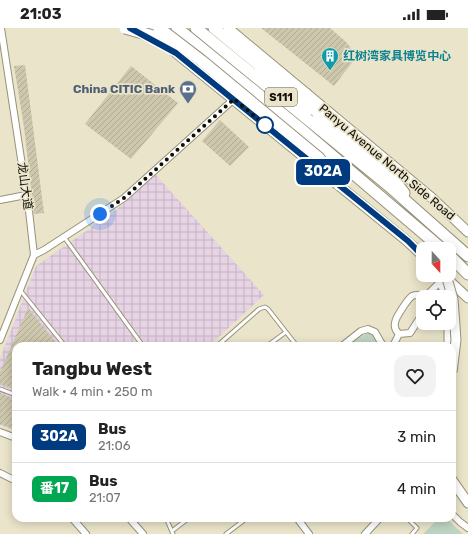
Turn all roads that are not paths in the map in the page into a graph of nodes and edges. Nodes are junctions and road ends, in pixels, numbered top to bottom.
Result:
1 (1, 28) edge
2 (125, 28) edge
3 (130, 28) edge
4 (149, 28) edge
5 (159, 28) edge
6 (177, 28) edge
7 (196, 28) edge
8 (214, 28) edge
9 (228, 28) edge
10 (176, 53) junction
11 (202, 61) junction
12 (306, 94) junction
13 (234, 99) junction
14 (318, 114) junction
15 (339, 185) junction
16 (26, 195) junction
17 (0, 200) edge
18 (416, 210) junction
19 (424, 232) junction
20 (468, 232) edge
21 (64, 238) junction
22 (429, 242) edge
23 (435, 242) edge
24 (416, 249) edge
25 (34, 255) junction
26 (468, 256) edge
27 (456, 262) edge
28 (468, 274) edge
29 (437, 282) edge
30 (445, 282) edge
31 (449, 282) edge
32 (20, 290) junction
33 (431, 290) edge
34 (416, 296) edge
35 (468, 298) edge
36 (416, 324) edge
37 (449, 330) edge
38 (286, 332) junction
39 (400, 334) junction
40 (0, 340) edge
41 (62, 342) edge
42 (140, 342) edge
43 (221, 342) edge
44 (272, 342) edge
45 (293, 342) edge
46 (347, 342) edge
47 (381, 342) edge
48 (395, 342) edge
49 (449, 342) edge
50 (456, 342) edge
51 (0, 389) edge
52 (12, 394) edge
53 (0, 432) edge
54 (12, 436) edge
55 (0, 473) edge
56 (12, 479) edge
57 (456, 486) edge
58 (468, 502) edge
59 (456, 518) edge
60 (76, 522) edge
61 (132, 522) edge
62 (168, 522) edge
63 (184, 522) edge
64 (242, 522) edge
65 (300, 522) edge
66 (376, 522) edge
67 (411, 522) edge
68 (468, 528) edge
69 (173, 532) edge
70 (86, 534) edge
71 (143, 534) edge
72 (226, 534) edge
73 (309, 534) edge
74 (365, 534) edge
75 (412, 534) edge

1 - 16 street, 龙山大道
2 - 11 highway, bridge
3 - 10 main road
4 - 10 main road
5 - 11 highway, bridge
6 - 19 highway, S111
7 - 18 highway, S111
8 - 14 highway
9 - 12 main road, Panyu Avenue North Side Road
10 - 13 main road
11 - 15 highway, bridge
12 - 14 highway
12 - 20 main road, Panyu Avenue North Side Road
13 - 15 main road
13 - 21 street
14 - 18 highway
15 - 24 main road
16 - 17 street
16 - 25 street, 龙山大道
18 - 26 highway, S111
19 - 22 main road
19 - 23 highway, S111
21 - 25 street
21 - 42 lane
25 - 32 street, 龙山大道
27 - 28 highway
29 - 33 street
30 - 50 main road, bridge
31 - 35 main road
32 - 40 street, 龙山大道
32 - 41 lane
34 - 39 street
36 - 39 street
37 - 49 main road
38 - 43 lane
38 - 44 lane
38 - 45 lane
39 - 48 street
46 - 47 street
51 - 52 lane
53 - 54 street
55 - 56 street
57 - 58 main road
59 - 68 street
60 - 70 street
61 - 71 street
62 - 69 lane
63 - 69 lane
64 - 72 lane
65 - 73 street
66 - 74 street
67 - 75 lane

